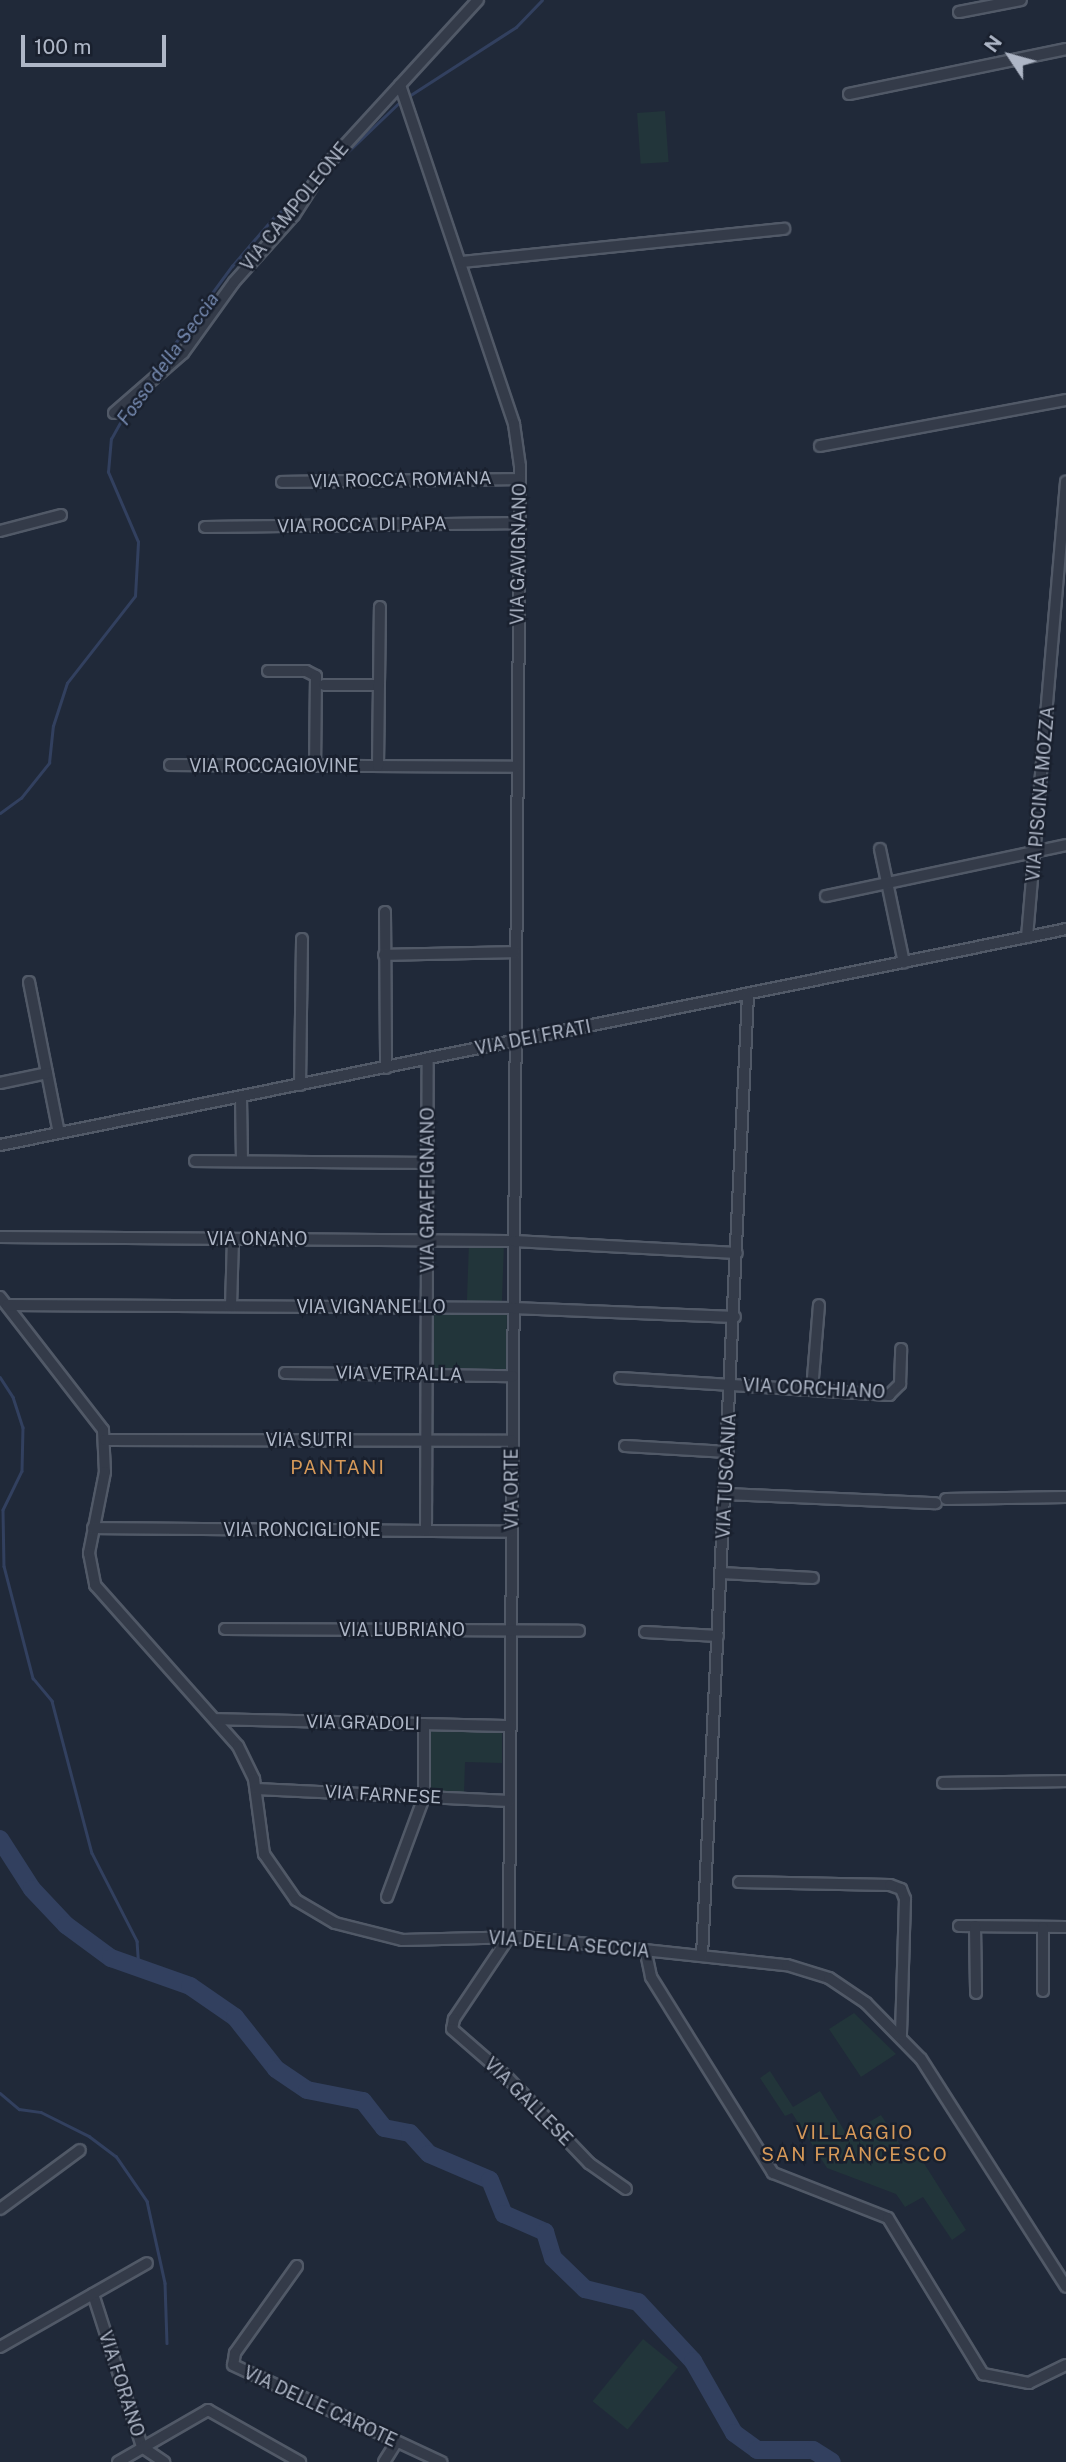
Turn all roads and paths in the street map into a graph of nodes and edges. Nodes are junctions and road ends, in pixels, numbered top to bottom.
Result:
1 (478, 0) edge
2 (1021, 0) edge
3 (959, 12) dead end
4 (1066, 49) edge
5 (400, 85) junction
6 (849, 94) dead end
7 (784, 229) dead end
8 (462, 262) junction
9 (1066, 400) edge
10 (114, 413) dead end
11 (820, 446) dead end
12 (520, 479) junction
13 (282, 482) dead end
14 (1066, 482) edge
15 (61, 515) dead end
16 (520, 523) junction
17 (205, 527) dead end
18 (0, 531) edge
19 (380, 607) dead end
20 (268, 671) dead end
21 (324, 685) dead end
22 (379, 685) junction
23 (170, 765) dead end
24 (316, 766) junction
25 (378, 766) junction
26 (516, 767) junction
27 (1066, 845) edge
28 (880, 849) dead end
29 (1037, 851) junction
30 (887, 883) junction
31 (826, 896) dead end
32 (385, 912) dead end
33 (1066, 929) edge
34 (1027, 937) junction
35 (302, 939) dead end
36 (515, 953) junction
37 (384, 955) junction
38 (904, 963) junction
39 (29, 982) dead end
40 (748, 996) junction
41 (515, 1042) junction
42 (428, 1059) junction
43 (386, 1068) junction
44 (47, 1073) junction
45 (0, 1083) edge
46 (300, 1085) junction
47 (241, 1097) junction
48 (59, 1133) junction
49 (0, 1145) edge
50 (195, 1161) dead end
51 (242, 1161) junction
52 (428, 1163) junction
53 (0, 1237) edge
54 (233, 1239) junction
55 (427, 1239) junction
56 (514, 1241) junction
57 (737, 1253) junction
58 (4, 1301) edge
59 (819, 1305) dead end
60 (231, 1306) junction
61 (427, 1308) junction
62 (513, 1308) junction
63 (735, 1317) junction
64 (901, 1349) dead end
65 (285, 1373) dead end
66 (427, 1375) junction
67 (513, 1376) junction
68 (620, 1378) dead end
69 (731, 1385) junction
70 (812, 1391) junction
71 (105, 1440) junction
72 (426, 1440) junction
73 (513, 1440) junction
74 (625, 1446) dead end
75 (728, 1452) junction
76 (726, 1494) junction
77 (1066, 1497) edge
78 (93, 1528) junction
79 (426, 1531) junction
80 (512, 1532) junction
81 (722, 1573) junction
82 (813, 1578) dead end
83 (225, 1629) dead end
84 (511, 1631) junction
85 (579, 1631) dead end
86 (645, 1632) dead end
87 (718, 1636) junction
88 (215, 1719) junction
89 (424, 1724) junction
90 (511, 1726) junction
91 (1066, 1781) edge
92 (943, 1783) dead end
93 (256, 1789) junction
94 (424, 1797) junction
95 (510, 1801) junction
96 (739, 1882) dead end
97 (387, 1897) dead end
98 (959, 1926) dead end
99 (975, 1926) junction
100 (1042, 1927) junction
101 (1066, 1927) edge
102 (509, 1937) junction
103 (646, 1953) junction
104 (702, 1956) junction
105 (1043, 1991) dead end
106 (976, 1993) dead end
107 (901, 2036) junction
108 (80, 2150) dead end
109 (626, 2189) dead end
110 (0, 2209) edge
111 (147, 2263) dead end
112 (297, 2266) dead end
113 (1066, 2287) edge
114 (93, 2294) junction
115 (0, 2347) edge
116 (1066, 2365) edge
117 (396, 2443) junction
118 (142, 2447) junction
119 (118, 2462) edge
120 (164, 2462) edge
121 (300, 2462) edge
122 (384, 2462) edge
123 (441, 2462) edge

1 - 5 street, VIA CAMPOLEONE
2 - 3 street
4 - 6 street
5 - 8 street, VIA GAVIGNANO
5 - 10 street, VIA CAMPOLEONE
7 - 8 street
8 - 12 street, VIA GAVIGNANO
9 - 11 street
12 - 13 street, VIA ROCCA ROMANA
12 - 16 street, VIA GAVIGNANO
14 - 29 street, VIA PISCINA MOZZA
15 - 18 street
16 - 17 street, VIA ROCCA DI PAPA
16 - 26 street, VIA GAVIGNANO
19 - 22 street, VIA ROCCAGIOVINE
20 - 24 street
21 - 22 street
22 - 25 street, VIA ROCCAGIOVINE
23 - 24 street, VIA ROCCAGIOVINE
24 - 25 street, VIA ROCCAGIOVINE
25 - 26 street, VIA ROCCAGIOVINE
26 - 36 street, VIA GAVIGNANO
27 - 29 street
28 - 30 street
29 - 30 street
29 - 34 street, VIA PISCINA MOZZA
30 - 31 street
30 - 38 street
32 - 37 street
33 - 34 street, VIA DEI FRATI
34 - 38 street, VIA DEI FRATI
35 - 46 street
36 - 37 street
36 - 41 street, VIA GAVIGNANO
37 - 43 street
38 - 40 street, VIA DEI FRATI
39 - 44 street
40 - 41 street, VIA DEI FRATI
40 - 57 street, VIA TUSCANIA
41 - 42 street, VIA DEI FRATI
41 - 56 street, VIA ORTE
42 - 43 street, VIA DEI FRATI
42 - 52 street, VIA GRAFFIGNANO
43 - 46 street, VIA DEI FRATI
44 - 45 street
44 - 48 street
46 - 47 street, VIA DEI FRATI
47 - 48 street, VIA DEI FRATI
47 - 51 street
48 - 49 street, VIA DEI FRATI
50 - 51 street
51 - 52 street
52 - 55 street, VIA GRAFFIGNANO
53 - 54 street, VIA ONANO
54 - 55 street, VIA ONANO
54 - 60 street
55 - 56 street, VIA ONANO
55 - 61 street, VIA GRAFFIGNANO
56 - 57 street, VIA ONANO
56 - 62 street, VIA ORTE
57 - 63 street, VIA TUSCANIA
58 - 60 street, VIA VIGNANELLO
58 - 71 street, VIA DELLA SECCIA
59 - 70 street
60 - 61 street, VIA VIGNANELLO
61 - 62 street, VIA VIGNANELLO
61 - 66 street, VIA GRAFFIGNANO
62 - 63 street, VIA VIGNANELLO
62 - 67 street, VIA ORTE
63 - 69 street, VIA TUSCANIA
64 - 70 street, VIA CORCHIANO
65 - 66 street, VIA VETRALLA
66 - 67 street, VIA VETRALLA
66 - 72 street, VIA GRAFFIGNANO
67 - 73 street, VIA ORTE
68 - 69 street, VIA CORCHIANO
69 - 70 street, VIA CORCHIANO
69 - 75 street, VIA TUSCANIA
71 - 72 street, VIA SUTRI
71 - 78 street, VIA DELLA SECCIA
72 - 73 street, VIA SUTRI
72 - 79 street, VIA GRAFFIGNANO
73 - 80 street, VIA ORTE
74 - 75 street
75 - 76 street, VIA TUSCANIA
76 - 77 street
76 - 81 street, VIA TUSCANIA
78 - 79 street, VIA RONCIGLIONE
78 - 88 street, VIA DELLA SECCIA
79 - 80 street, VIA RONCIGLIONE
80 - 84 street, VIA ORTE
81 - 82 street
81 - 87 street, VIA TUSCANIA
83 - 84 street, VIA LUBRIANO
84 - 85 street, VIA LUBRIANO
84 - 90 street, VIA ORTE
86 - 87 street
87 - 104 street, VIA TUSCANIA
88 - 89 street, VIA GRADOLI
88 - 93 street, VIA DELLA SECCIA
89 - 90 street, VIA GRADOLI
89 - 94 street
90 - 95 street, VIA ORTE
91 - 92 street
93 - 94 street, VIA FARNESE
93 - 102 street, VIA DELLA SECCIA
94 - 95 street, VIA FARNESE
94 - 97 street
95 - 102 street, VIA ORTE
96 - 107 street
98 - 99 street
99 - 100 street
99 - 106 street
100 - 101 street
100 - 105 street
102 - 103 street, VIA DELLA SECCIA
102 - 109 street, VIA GALLESE
103 - 104 street, VIA DELLA SECCIA
103 - 116 street
104 - 107 street, VIA DELLA SECCIA
107 - 113 street, VIA DELLA SECCIA
108 - 110 street
111 - 114 street
112 - 117 street, VIA DELLE CAROTE
114 - 115 street
114 - 118 street, VIA FORANO
117 - 122 street
117 - 123 street, VIA DELLE CAROTE
118 - 119 street
118 - 120 street, VIA FORANO
118 - 121 street

